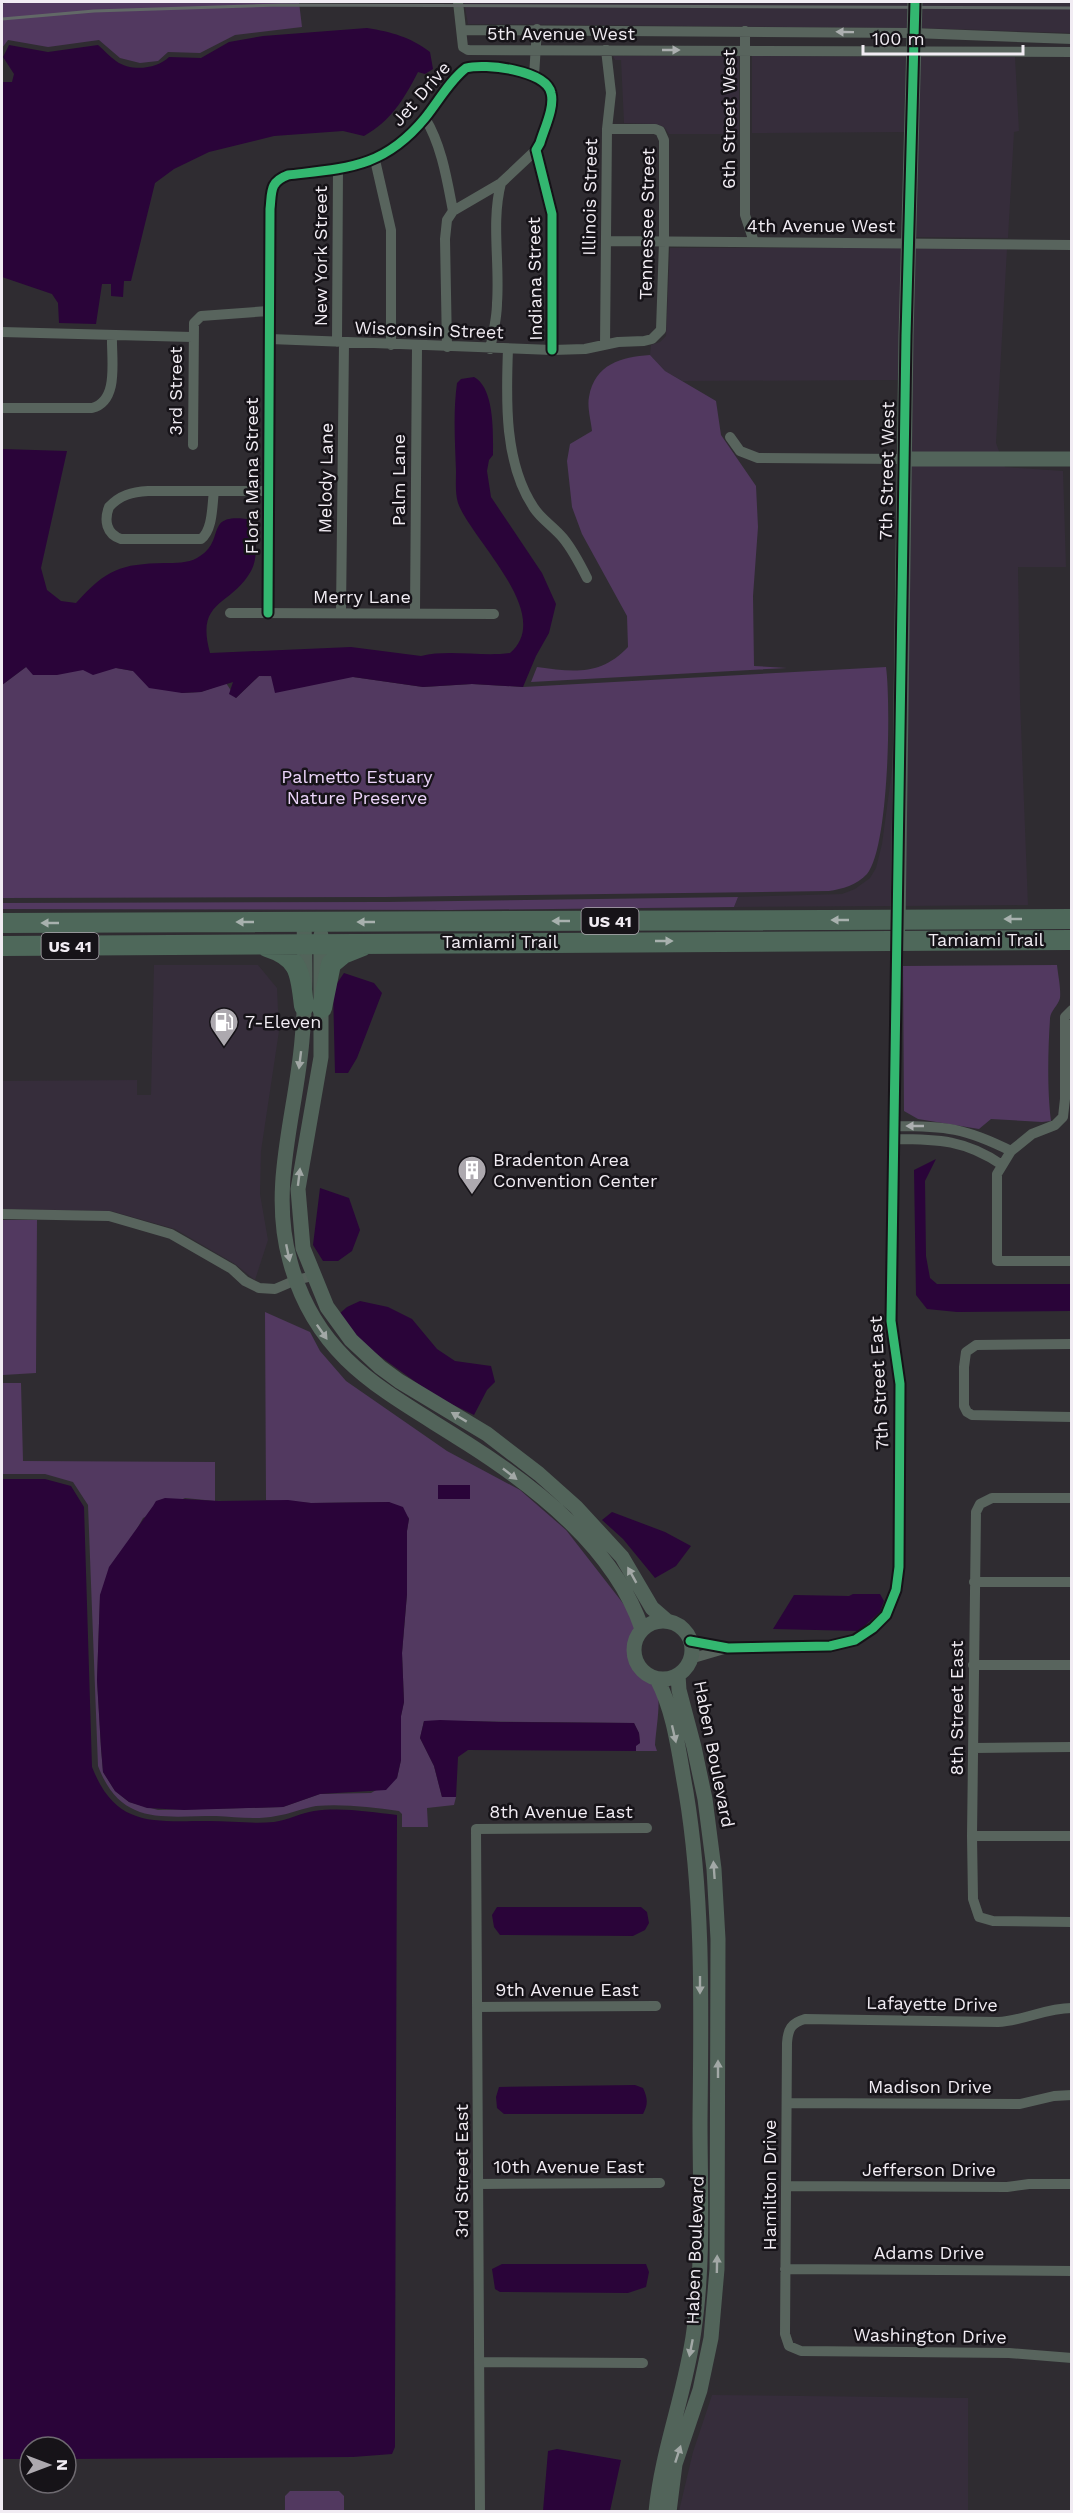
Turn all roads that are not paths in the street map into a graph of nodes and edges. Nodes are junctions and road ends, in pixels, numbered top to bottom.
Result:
1 (458, 2) edge
2 (915, 2) edge
3 (537, 29) junction
4 (462, 30) junction
5 (745, 31) junction
6 (913, 33) junction
7 (1071, 39) edge
8 (490, 50) junction
9 (537, 50) junction
10 (606, 50) junction
11 (746, 50) junction
12 (913, 51) junction
13 (1071, 52) edge
14 (490, 65) junction
15 (534, 76) junction
16 (425, 118) junction
17 (607, 129) junction
18 (536, 150) junction
19 (375, 160) junction
20 (338, 169) junction
21 (501, 183) junction
22 (453, 211) junction
23 (606, 241) junction
24 (664, 242) junction
25 (754, 242) junction
26 (908, 243) junction
27 (1071, 245) edge
28 (268, 312) junction
29 (2, 332) edge
30 (112, 335) junction
31 (658, 335) joint
32 (192, 337) junction
33 (270, 339) junction
34 (341, 343) junction
35 (391, 345) junction
36 (605, 345) junction
37 (417, 346) junction
38 (447, 347) junction
39 (490, 349) junction
40 (508, 349) junction
41 (552, 350) junction
42 (2, 408) edge
43 (730, 437) dead end
44 (193, 445) dead end
45 (904, 459) junction
46 (1071, 459) edge
47 (269, 490) junction
48 (214, 491) junction
49 (587, 578) dead end
50 (230, 613) dead end
51 (268, 613) junction
52 (415, 613) junction
53 (341, 614) junction
54 (494, 614) dead end
55 (1071, 919) edge
56 (898, 920) junction
57 (312, 922) junction
58 (2, 923) edge
59 (1029, 940) junction
60 (1071, 940) edge
61 (898, 941) junction
62 (313, 943) junction
63 (375, 943) junction
64 (258, 944) junction
65 (2, 946) edge
66 (1071, 948) edge
67 (313, 1007) junction
68 (1068, 1013) edge
69 (895, 1126) junction
70 (941, 1126) junction
71 (983, 1137) junction
72 (895, 1139) junction
73 (940, 1139) junction
74 (977, 1149) junction
75 (1011, 1151) junction
76 (1002, 1165) junction
77 (2, 1214) edge
78 (1071, 1262) edge
79 (313, 1276) junction
80 (296, 1280) junction
81 (1071, 1344) edge
82 (1071, 1417) edge
83 (487, 1434) junction
84 (470, 1445) junction
85 (1071, 1498) edge
86 (974, 1582) junction
87 (1071, 1582) edge
88 (667, 1621) junction
89 (642, 1629) junction
90 (690, 1641) junction
91 (728, 1648) junction
92 (690, 1659) junction
93 (974, 1665) junction
94 (1071, 1665) edge
95 (678, 1675) junction
96 (657, 1679) junction
97 (1071, 1747) edge
98 (974, 1748) junction
99 (647, 1828) dead end
100 (476, 1830) joint
101 (972, 1836) junction
102 (1071, 1836) edge
103 (1071, 1922) edge
104 (656, 2006) dead end
105 (477, 2007) junction
106 (1071, 2008) edge
107 (792, 2025) joint
108 (700, 2092) junction
109 (718, 2092) junction
110 (1071, 2095) edge
111 (787, 2103) junction
112 (660, 2183) dead end
113 (478, 2184) junction
114 (1071, 2184) edge
115 (786, 2186) junction
116 (785, 2269) junction
117 (1071, 2271) edge
118 (789, 2346) joint
119 (1071, 2358) edge
120 (479, 2361) junction
121 (644, 2363) dead end
122 (480, 2511) edge
123 (656, 2511) edge
124 (669, 2511) edge

1 - 4 street
2 - 6 street, 7th Street West
3 - 4 street, 5th Avenue West
3 - 5 street, 5th Avenue West
3 - 9 street
4 - 8 street, 5th Avenue West
6 -> 5 street, 5th Avenue West
5 - 11 street, 6th Street West
6 - 7 street, 5th Avenue West
6 - 12 street, 7th Street West
8 - 9 street, 5th Avenue West
8 - 14 street
9 - 10 street, 5th Avenue West
9 - 15 street
10 -> 11 street, 5th Avenue West
10 - 17 street, Illinois Street
11 - 12 street, 5th Avenue West
11 - 25 street, 6th Street West
12 - 13 street, 5th Avenue West
12 - 26 street, 7th Street West
14 - 15 street, Jet Drive
14 - 16 street, Jet Drive
15 - 18 street
16 - 19 street, Jet Drive
16 - 22 street
17 - 23 street, Illinois Street
17 - 24 street, Tennessee Street
18 - 21 street
18 - 41 street, Indiana Street
19 - 20 street, Jet Drive
19 - 35 street
20 - 28 street, Jet Drive
20 - 34 street, New York Street
21 - 22 street
21 - 39 street
22 - 38 street
23 - 24 street, 4th Avenue West
23 - 36 street, Illinois Street
24 - 25 street, 4th Avenue West
24 - 31 street, Tennessee Street
25 - 26 street, 4th Avenue West
26 - 27 street, 4th Avenue West
26 - 45 street, 7th Street West
28 - 32 street
28 - 33 street, Flora Mana Street
29 - 30 street
30 - 32 street
30 - 42 street
31 - 36 street, Wisconsin Street
32 - 44 street, 3rd Street
33 - 34 street, Wisconsin Street
33 - 47 street, Flora Mana Street
34 - 35 street, Wisconsin Street
34 - 53 street, Melody Lane
35 - 37 street, Wisconsin Street
36 - 41 street, Wisconsin Street
37 - 38 street, Wisconsin Street
37 - 52 street, Palm Lane
38 - 39 street, Wisconsin Street
39 - 40 street, Wisconsin Street
40 - 41 street, Wisconsin Street
40 - 49 street
43 - 45 street
45 - 46 street
45 - 56 street, 7th Street West
47 - 48 street
47 - 51 street, Flora Mana Street
48 - 48 street
50 - 51 street, Merry Lane
51 - 53 street, Merry Lane
52 - 53 street, Merry Lane
52 - 54 street, Merry Lane
55 -> 56 highway, Tamiami Trail / US 41
56 -> 57 highway, Tamiami Trail / US 41
56 - 61 street, 7th Street West
57 -> 58 highway, Tamiami Trail / US 41
57 - 62 street
59 - 60 highway, Tamiami Trail / US 41
59 - 61 highway, Tamiami Trail / US 41
59 - 66 highway
63 -> 61 highway, Tamiami Trail / US 41
61 - 69 street, 7th Street East
62 - 63 highway, Tamiami Trail / US 41
62 - 64 highway, Tamiami Trail / US 41
62 - 67 street
63 - 67 highway
64 - 65 highway, Tamiami Trail / US 41
64 - 67 highway
79 -> 67 street
67 -> 80 street
68 - 75 street
70 -> 69 street
69 - 72 street, 7th Street East
70 - 71 street
70 - 73 street
71 - 74 street
71 - 75 street
72 - 73 street
72 - 91 street, 7th Street East
73 - 74 street
74 - 76 street
75 - 76 street
76 - 78 street
77 - 80 street
79 - 80 street
83 -> 79 street
80 -> 84 street
81 - 82 street
83 - 84 street
88 -> 83 street
84 -> 89 street
85 - 86 street, 8th Street East
86 - 87 street
86 - 93 street, 8th Street East
88 - 89 street
88 - 90 street
89 - 96 street
90 - 91 street, 7th Street East
90 - 92 street
91 - 92 street, 7th Street East
92 - 95 street
93 - 94 street
93 - 98 street, 8th Street East
95 - 96 street
109 -> 95 street, Haben Boulevard
96 -> 108 street, Haben Boulevard
97 - 98 street
98 - 101 street, 8th Street East
99 - 100 street, 8th Avenue East
100 - 105 street, 3rd Street East
101 - 102 street
101 - 103 street, 8th Street East
104 - 105 street, 9th Avenue East
105 - 113 street, 3rd Street East
106 - 107 street, Lafayette Drive
107 - 111 street, Hamilton Drive
108 - 109 street
108 -> 123 street, Haben Boulevard
124 -> 109 street, Haben Boulevard
110 - 111 street, Madison Drive
111 - 115 street, Hamilton Drive
112 - 113 street, 10th Avenue East
113 - 120 street, 3rd Street East
114 - 115 street, Jefferson Drive
115 - 116 street, Hamilton Drive
116 - 117 street, Adams Drive
116 - 118 street, Hamilton Drive
118 - 119 street, Washington Drive
120 - 121 street
120 - 122 street, 3rd Street East

